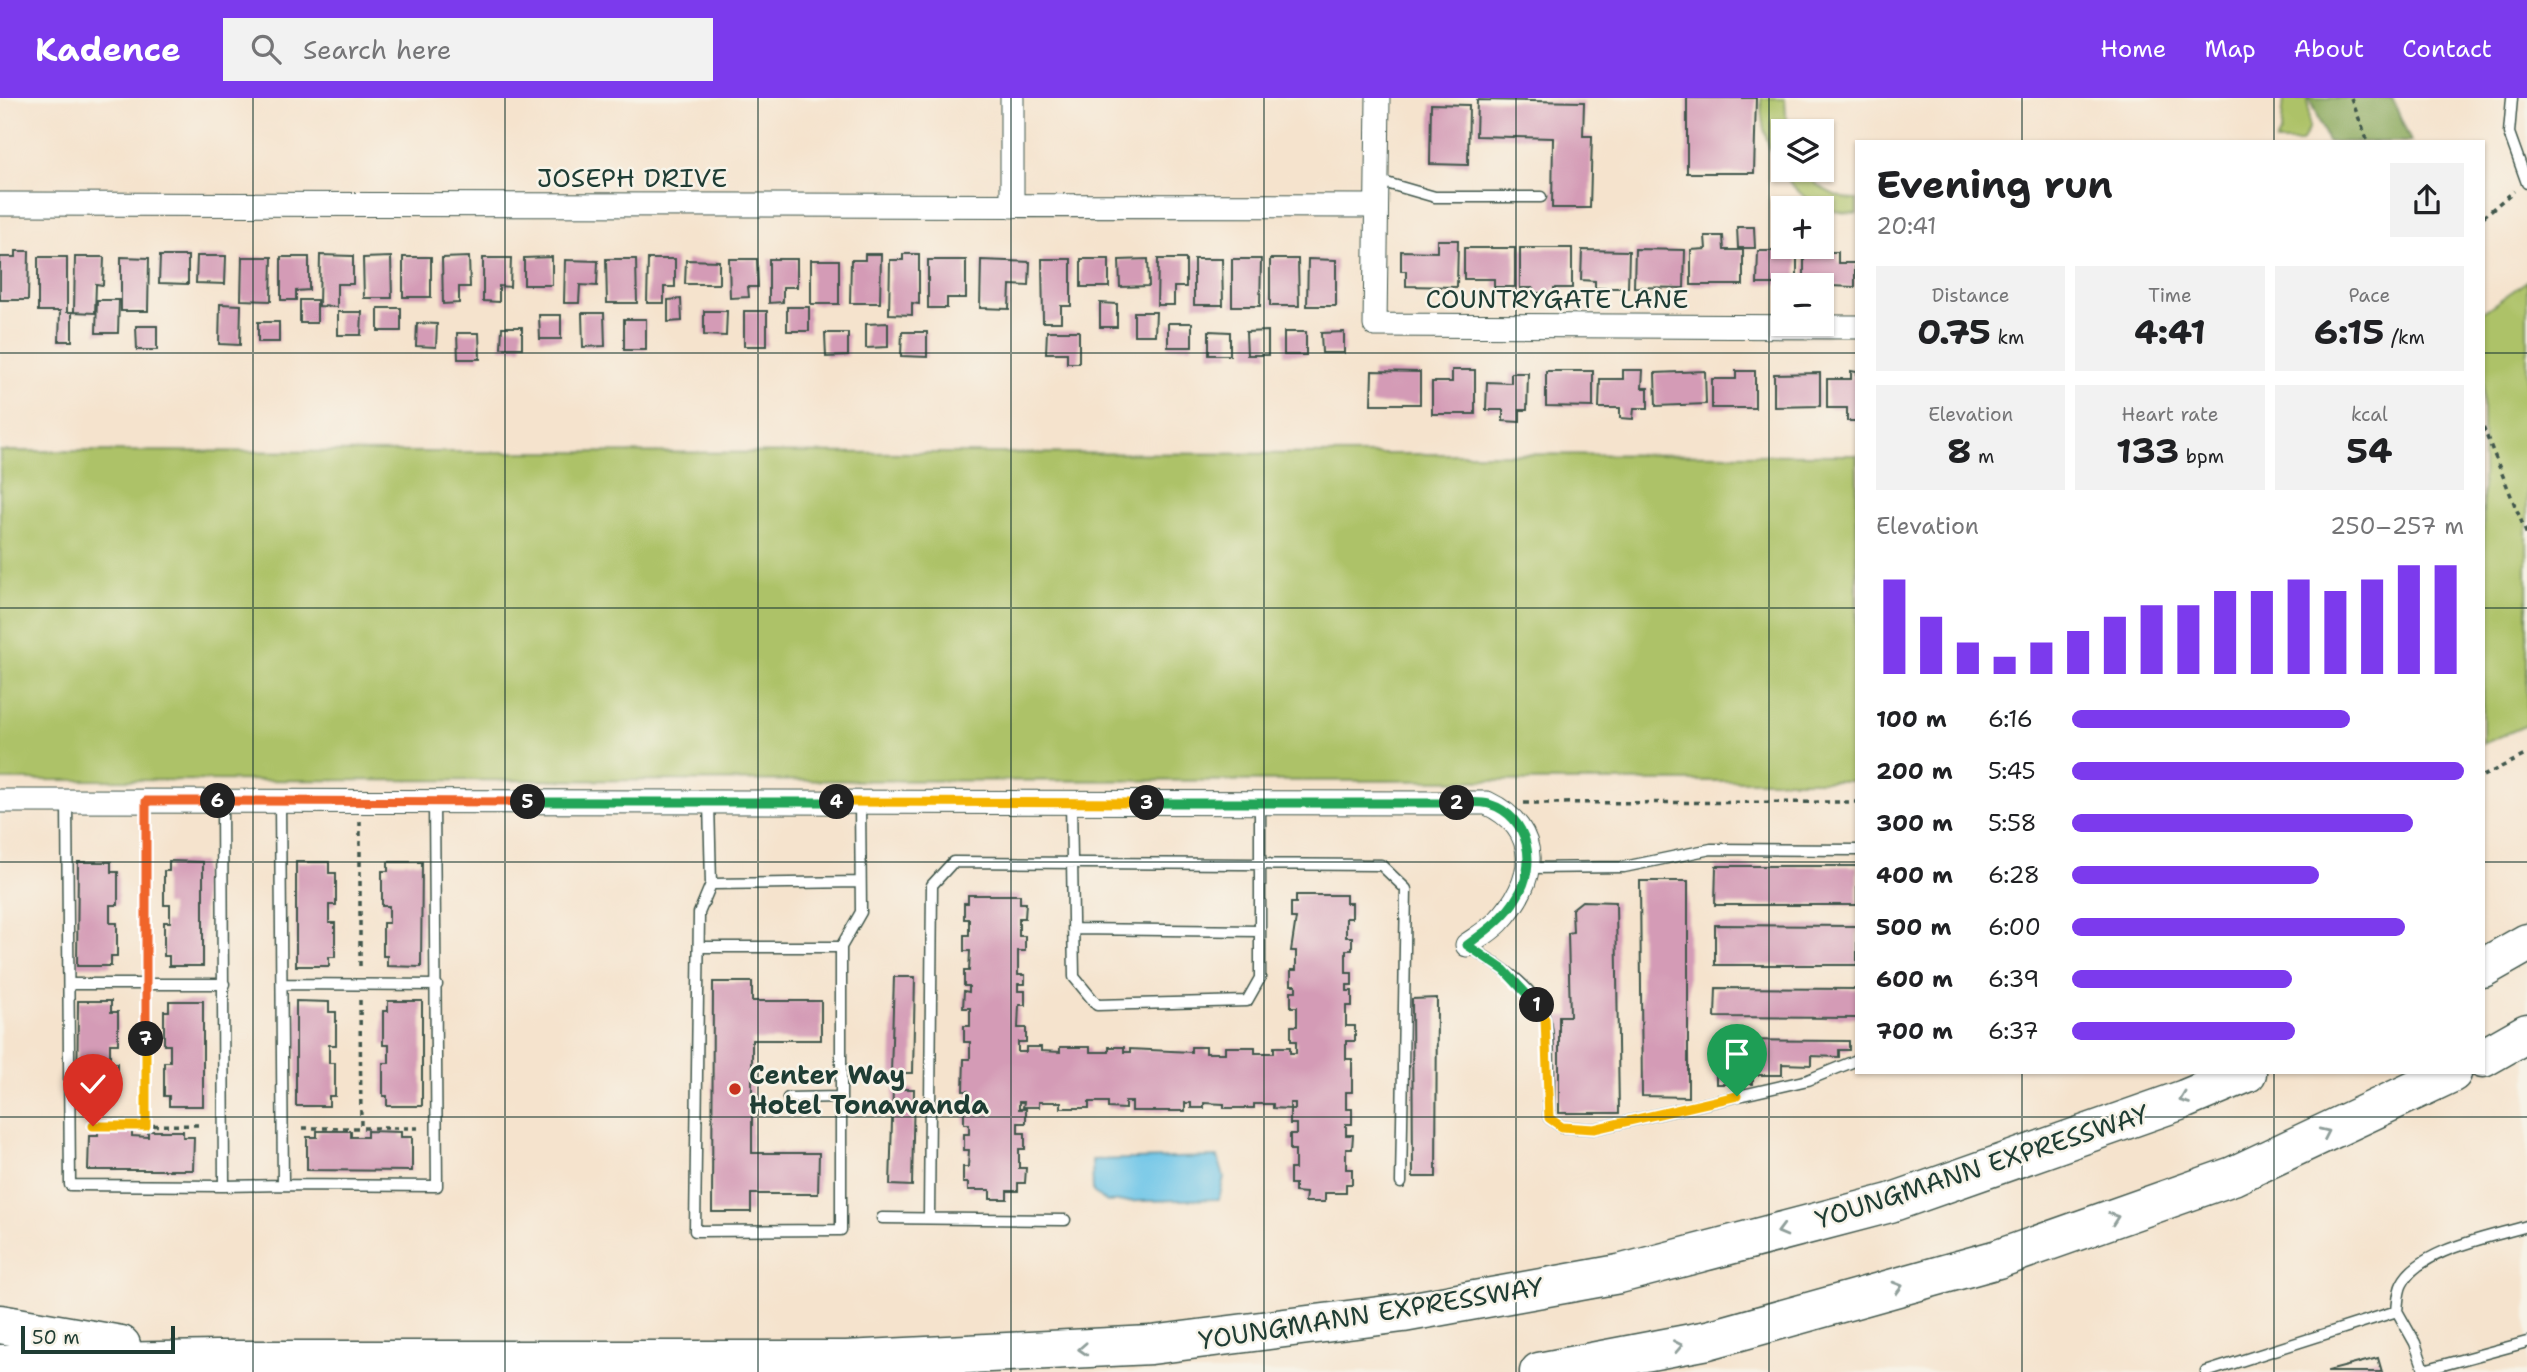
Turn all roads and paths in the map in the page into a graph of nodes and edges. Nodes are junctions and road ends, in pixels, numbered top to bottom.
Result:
1 (1012, 98) edge
2 (1378, 98) edge
3 (2351, 98) edge
4 (2511, 98) edge
5 (2367, 140) edge
6 (1376, 180) junction
7 (2526, 182) edge
8 (1541, 197) dead end
9 (0, 204) edge
10 (1012, 206) junction
11 (1375, 206) junction
12 (2485, 215) edge
13 (1855, 327) edge
14 (2485, 432) edge
15 (2527, 535) edge
16 (2527, 754) edge
17 (2485, 775) edge
18 (0, 801) edge
19 (67, 801) junction
20 (146, 801) junction
21 (222, 801) junction
22 (280, 802) junction
23 (359, 802) junction
24 (434, 802) junction
25 (709, 802) junction
26 (860, 802) junction
27 (1071, 802) junction
28 (1855, 802) edge
29 (1260, 803) junction
30 (1487, 803) junction
31 (1855, 850) edge
32 (1072, 862) junction
33 (1260, 864) junction
34 (1529, 868) junction
35 (860, 883) junction
36 (711, 884) junction
37 (1073, 929) junction
38 (1260, 931) junction
39 (2527, 943) edge
40 (1467, 945) joint
41 (699, 947) junction
42 (841, 947) junction
43 (2485, 967) edge
44 (69, 984) junction
45 (146, 984) junction
46 (224, 984) junction
47 (282, 984) junction
48 (360, 984) junction
49 (437, 985) junction
50 (2527, 1033) edge
51 (2485, 1057) edge
52 (1855, 1061) edge
53 (2245, 1074) edge
54 (2450, 1074) edge
55 (841, 1097) junction
56 (788, 1098) dead end
57 (203, 1125) dead end
58 (93, 1126) dead end
59 (146, 1126) junction
60 (303, 1128) dead end
61 (361, 1128) junction
62 (418, 1128) dead end
63 (1401, 1183) dead end
64 (284, 1185) junction
65 (224, 1186) junction
66 (929, 1216) junction
67 (882, 1218) dead end
68 (1065, 1220) dead end
69 (2527, 1226) edge
70 (2397, 1311) junction
71 (0, 1324) edge
72 (2527, 1342) edge
73 (216, 1360) junction
74 (0, 1364) edge
75 (618, 1366) edge
76 (2424, 1371) edge
77 (1539, 1372) edge
78 (2206, 1372) edge

1 - 10 street
2 - 6 street
3 - 5 path
4 - 7 lane
6 - 8 lane
6 - 11 street
7 - 12 path
9 - 10 street, JOSEPH DRIVE
10 - 11 street, JOSEPH DRIVE
11 - 13 street, COUNTRYGATE LANE
14 - 15 path
16 - 17 path
18 - 19 street
19 - 20 street
19 - 44 lane
20 - 21 street
20 - 45 path
21 - 22 street
21 - 46 lane
22 - 23 street
22 - 47 lane
23 - 24 street
23 - 48 path
24 - 25 street
24 - 49 lane
25 - 26 street
25 - 36 lane
26 - 27 street
26 - 35 lane
27 - 29 street
27 - 32 lane
28 - 30 path
29 - 30 street
29 - 33 lane
30 - 34 street
31 - 34 lane
32 - 33 lane
32 - 37 lane
32 - 66 lane
33 - 38 lane
33 - 63 lane
34 - 40 street
35 - 36 lane
35 - 42 lane
36 - 41 lane
37 - 38 lane
37 - 38 lane
39 - 43 highway
40 - 52 lane
41 - 42 lane
41 - 55 lane
42 - 55 lane
44 - 45 lane
44 - 65 lane
45 - 46 lane
45 - 59 path
46 - 65 lane
47 - 48 lane
47 - 64 lane
48 - 49 lane
48 - 61 path
49 - 64 lane
50 - 51 highway
53 -> 75 highway, YOUNGMANN EXPRESSWAY
77 -> 54 highway
55 - 56 lane
57 - 59 path
58 - 59 path
60 - 61 path
61 - 62 path
64 - 65 lane
66 - 67 lane
66 - 68 lane
69 - 70 lane
70 - 76 lane
70 - 78 lane
71 - 73 highway
72 - 76 lane
73 - 74 highway, YOUNGMANN EXPRESSWAY
73 - 75 highway, YOUNGMANN EXPRESSWAY

